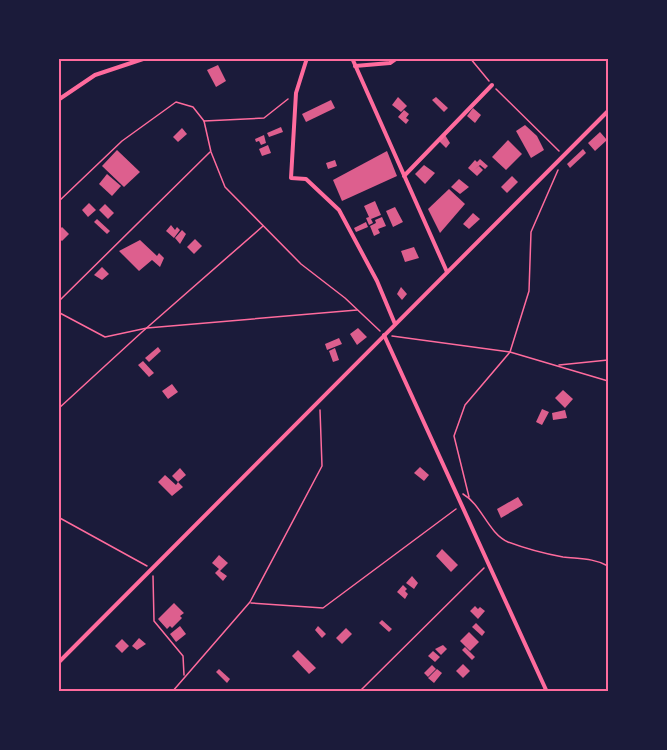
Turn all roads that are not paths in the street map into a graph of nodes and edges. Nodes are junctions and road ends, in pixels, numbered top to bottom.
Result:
1 (146, 58) edge
2 (307, 58) edge
3 (352, 58) edge
4 (397, 58) edge
5 (355, 66) junction
6 (492, 85) road end
7 (58, 100) edge
8 (609, 111) edge
9 (404, 176) junction
10 (447, 272) junction
11 (395, 324) junction
12 (384, 335) junction
13 (58, 663) edge
14 (547, 692) edge

1 - 7 street
2 - 11 street
3 - 5 street
4 - 5 street
5 - 9 street
6 - 9 street
8 - 10 street
9 - 10 street
10 - 11 street
11 - 12 street
12 - 13 street
12 - 14 street

